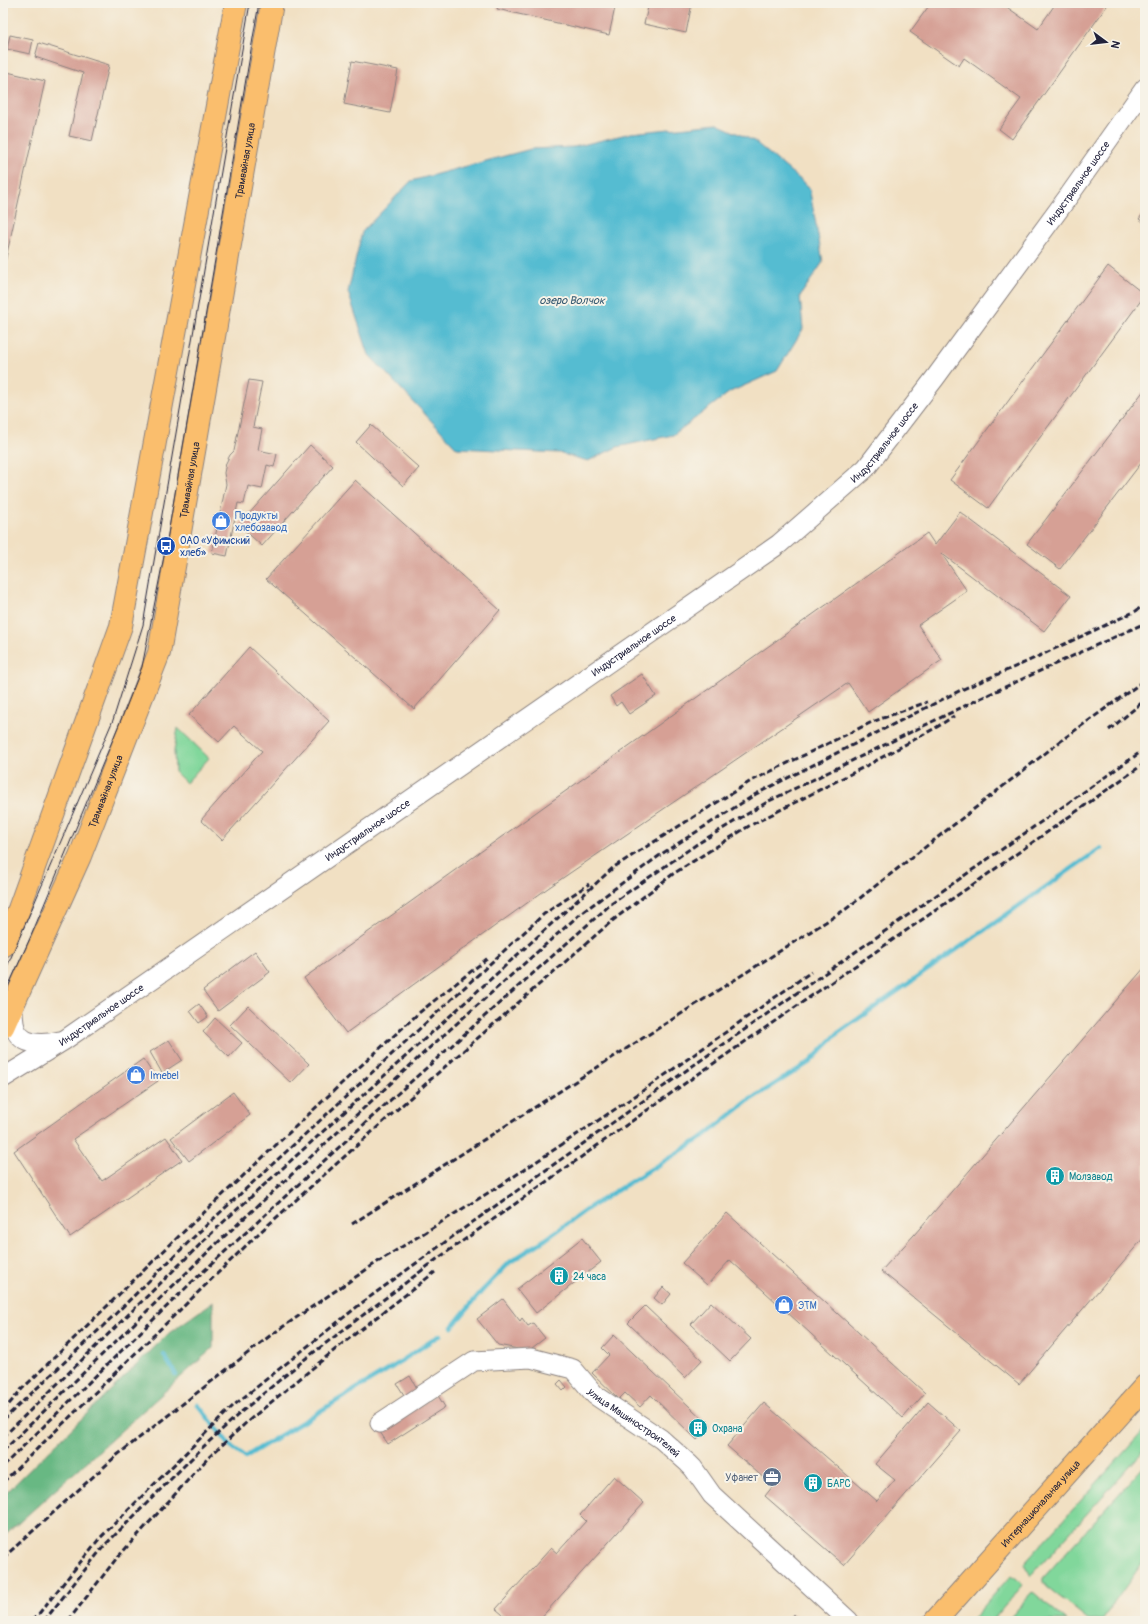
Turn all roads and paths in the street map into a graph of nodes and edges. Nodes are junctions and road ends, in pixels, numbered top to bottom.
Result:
1 (236, 3) edge
2 (272, 3) edge
3 (1145, 88) edge
4 (3, 946) edge
5 (13, 1004) junction
6 (3, 1027) edge
7 (64, 1041) junction
8 (3, 1078) edge
9 (1145, 1386) edge
10 (380, 1423) dead end
11 (849, 1621) edge
12 (935, 1621) edge

1 - 4 main road
2 - 5 main road, Трамвайная улица
3 - 7 street, Индустриальное шоссе
5 - 6 main road, Трамвайная улица
5 - 7 street
7 - 8 street, Индустриальное шоссе
9 - 12 main road, Интернациональная улица
10 - 11 street, улица Машиностроителей

